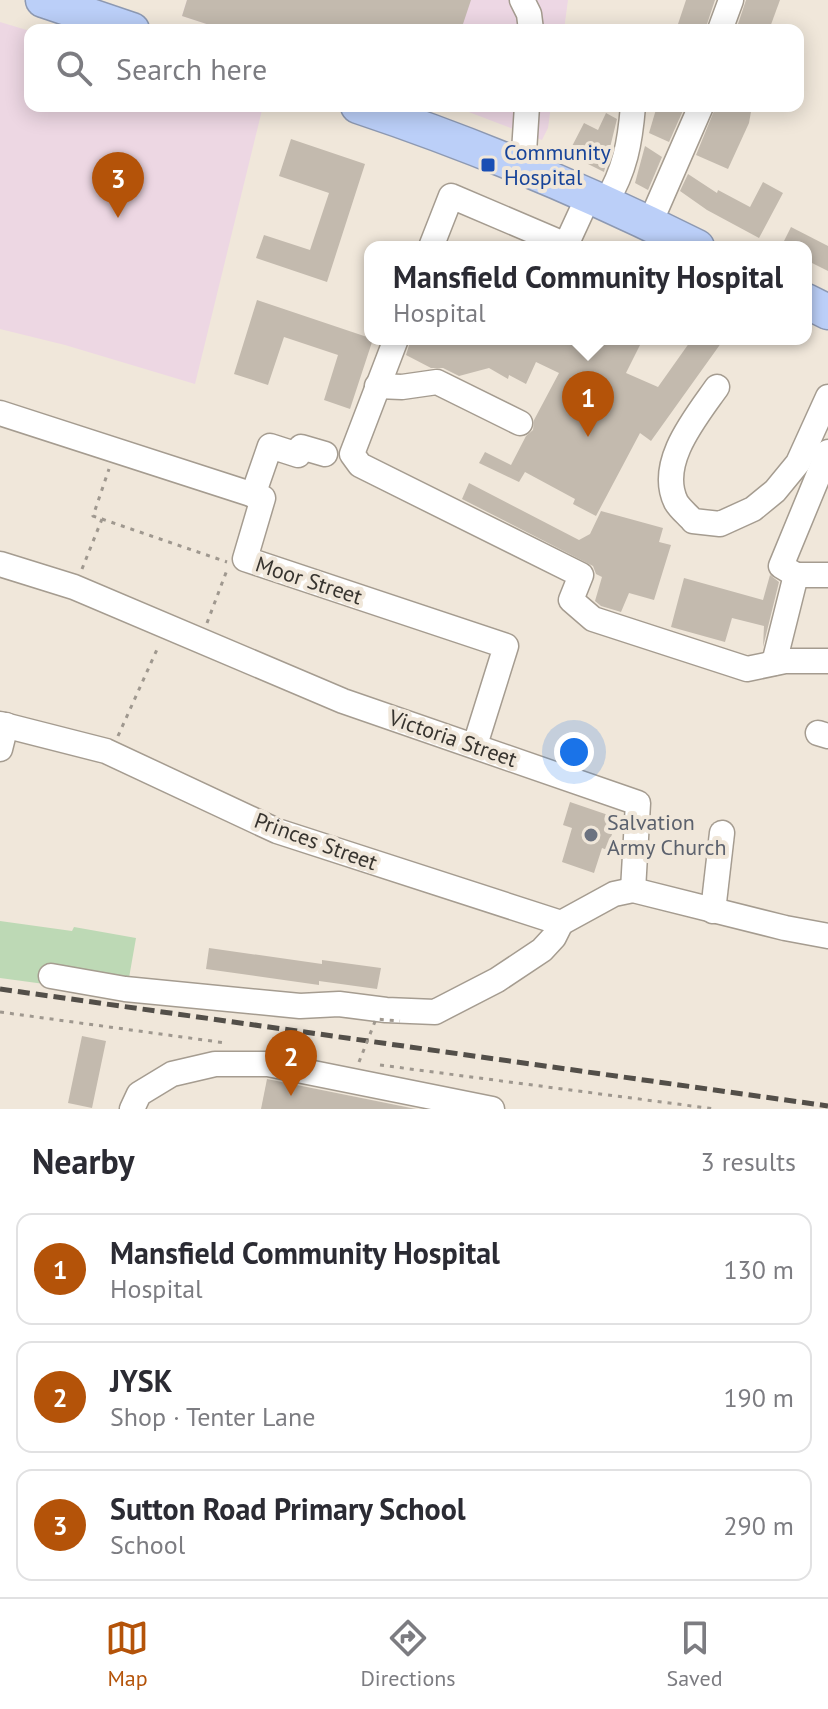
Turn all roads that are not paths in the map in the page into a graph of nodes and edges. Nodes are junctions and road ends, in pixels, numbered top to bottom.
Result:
1 (43, 0) edge
2 (522, 0) edge
3 (731, 0) edge
4 (114, 24) edge
5 (530, 24) edge
6 (722, 24) edge
7 (376, 112) edge
8 (527, 112) edge
9 (632, 112) edge
10 (698, 112) edge
11 (523, 167) junction
12 (587, 194) junction
13 (650, 223) junction
14 (433, 241) edge
15 (557, 241) edge
16 (568, 241) edge
17 (685, 241) edge
18 (394, 345) edge
19 (377, 386) junction
20 (717, 387) dead end
21 (828, 397) edge
22 (0, 413) edge
23 (520, 423) dead end
24 (828, 452) edge
25 (325, 454) dead end
26 (253, 495) junction
27 (0, 564) edge
28 (796, 575) junction
29 (828, 575) edge
30 (828, 661) edge
31 (774, 663) junction
32 (2, 733) edge
33 (475, 745) junction
34 (722, 833) dead end
35 (633, 890) junction
36 (713, 911) junction
37 (561, 923) junction
38 (828, 936) edge
39 (51, 976) dead end
40 (132, 1109) edge
41 (492, 1109) edge

1 - 4 highway
2 - 5 street
3 - 6 street
7 - 11 highway
8 - 11 street
9 - 12 street
10 - 13 street
11 - 12 highway
12 - 13 highway
12 - 16 street
13 - 17 highway
14 - 15 street
18 - 19 street
19 - 23 street
19 - 31 street
20 - 21 street
22 - 26 street
24 - 28 street
25 - 26 street
26 - 33 street, Moor Street
27 - 33 street, Victoria Street
28 - 29 street
28 - 31 street
30 - 31 street
32 - 37 street, Princes Street
33 - 35 street, Victoria Street
34 - 36 street
35 - 36 street
35 - 37 street
36 - 38 street
37 - 39 street
40 - 41 street

